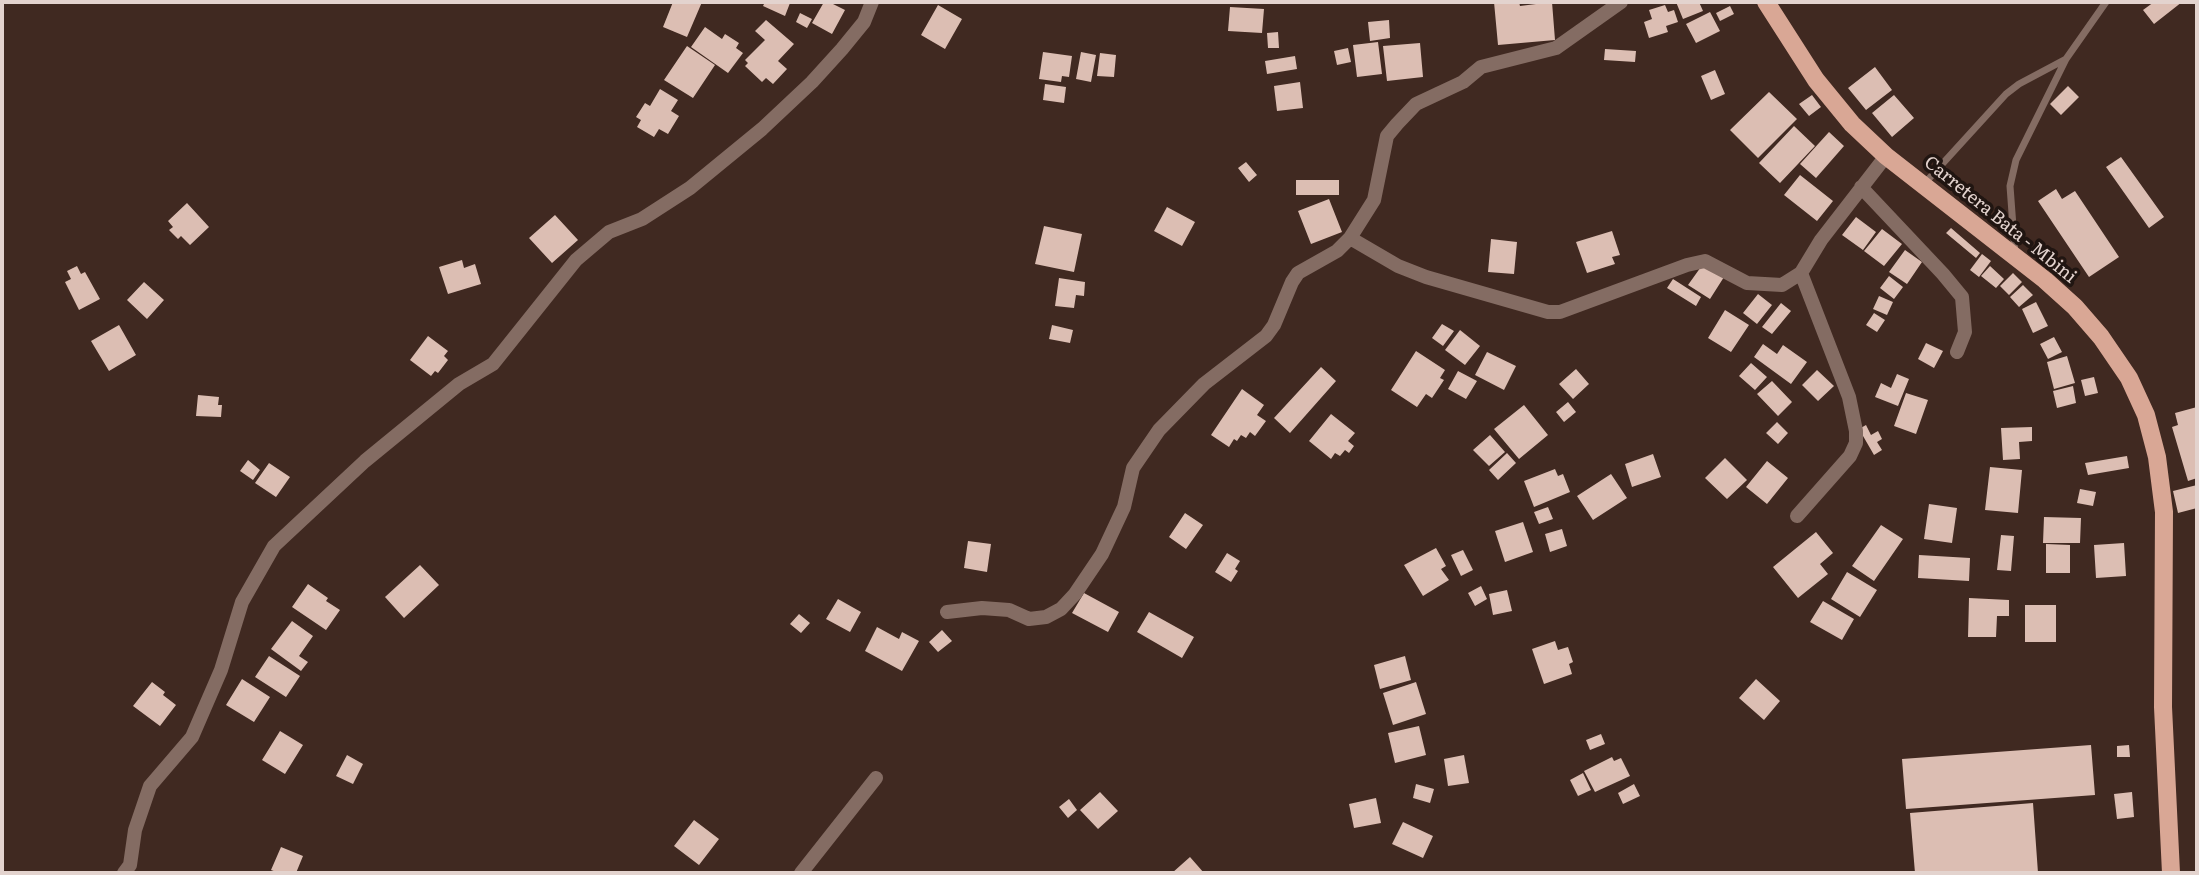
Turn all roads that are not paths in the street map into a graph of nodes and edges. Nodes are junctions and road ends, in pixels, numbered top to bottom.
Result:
1 (872, 2) edge
2 (1621, 2) edge
3 (1766, 2) edge
4 (2106, 2) edge
5 (2066, 59) junction
6 (1886, 156) junction
7 (1923, 185) junction
8 (1861, 187) junction
9 (1350, 238) junction
10 (2015, 258) junction
11 (1801, 272) junction
12 (1957, 352) dead end
13 (1797, 516) dead end
14 (947, 612) dead end
15 (876, 778) dead end
16 (124, 873) edge
17 (801, 873) edge
18 (2171, 873) edge

1 - 16 street
2 - 9 street
3 - 6 main road, Carretera Bata - Mbini
4 - 5 lane
5 - 7 lane
5 - 10 lane
6 - 7 main road, Carretera Bata - Mbini
6 - 8 street
7 - 10 main road, Carretera Bata - Mbini
8 - 11 street
8 - 12 street
9 - 11 street
9 - 14 street
10 - 18 main road, Carretera Bata - Mbini
11 - 13 street
15 - 17 street

